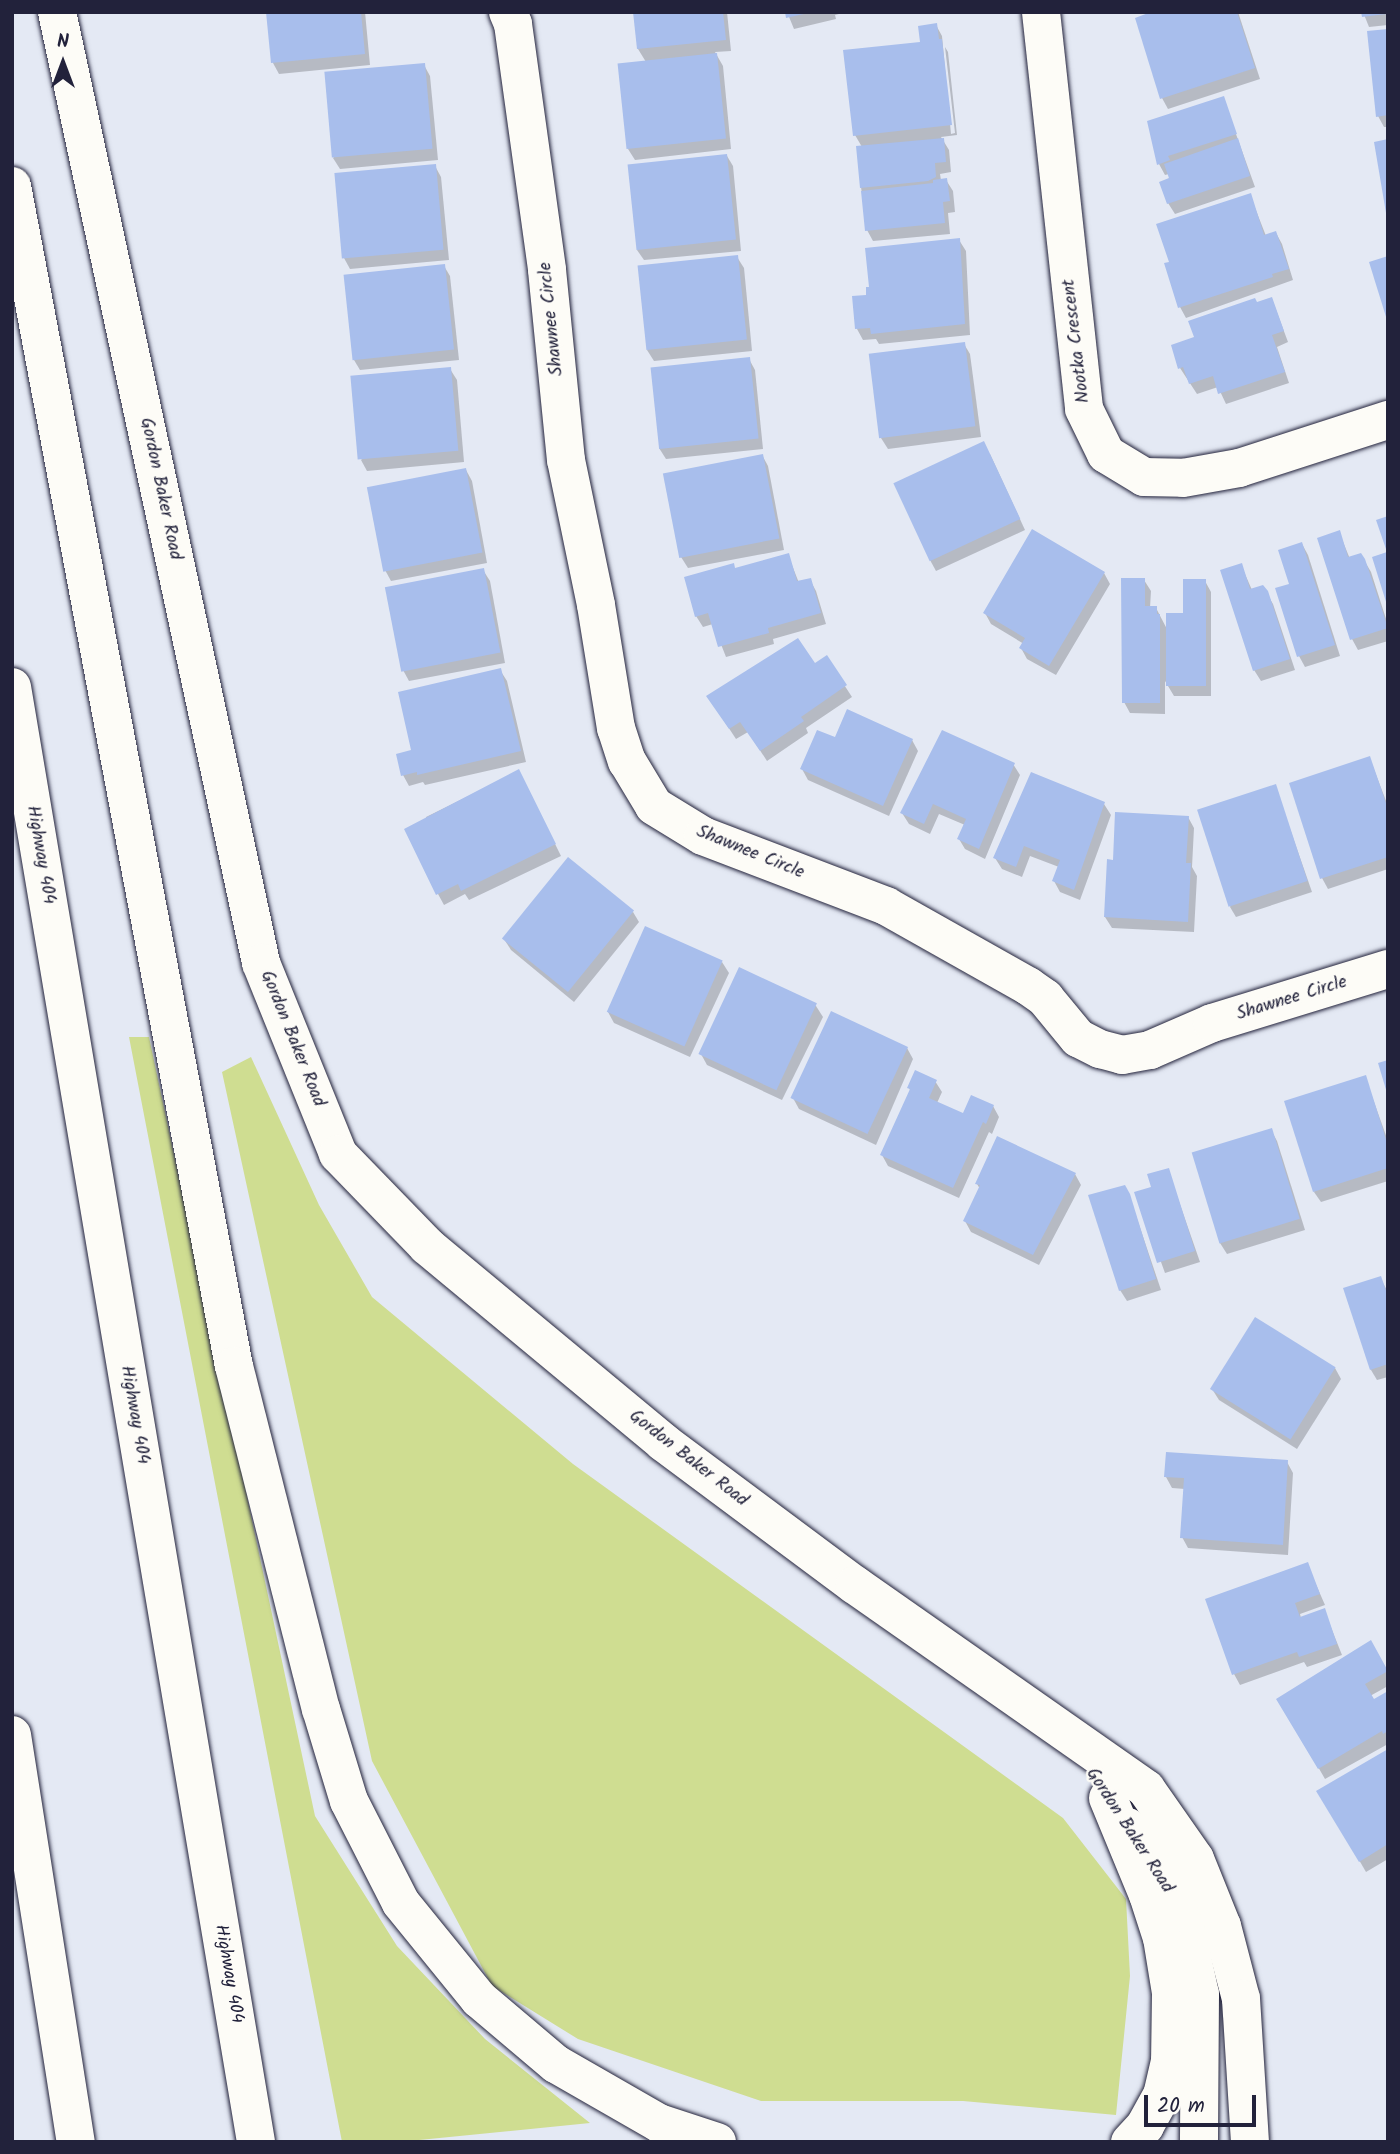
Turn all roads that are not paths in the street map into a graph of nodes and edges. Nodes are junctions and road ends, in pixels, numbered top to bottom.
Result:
1 (58, 12) edge
2 (508, 12) edge
3 (1041, 12) edge
4 (12, 186) edge
5 (1388, 420) edge
6 (12, 687) edge
7 (1388, 969) edge
8 (1066, 1732) junction
9 (12, 1735) edge
10 (1108, 1798) junction
11 (76, 2142) edge
12 (256, 2142) edge
13 (717, 2142) edge
14 (1130, 2142) edge
15 (1199, 2142) edge
16 (1251, 2142) edge

1 - 8 main road, Gordon Baker Road
2 - 7 main road, Shawnee Circle
3 - 5 main road, Nootka Crescent
4 - 13 main road
6 - 12 main road, Highway 404
8 - 10 main road, Gordon Baker Road
8 - 16 main road, Gordon Baker Road
9 - 11 main road
10 - 14 main road
10 - 15 main road, Gordon Baker Road

